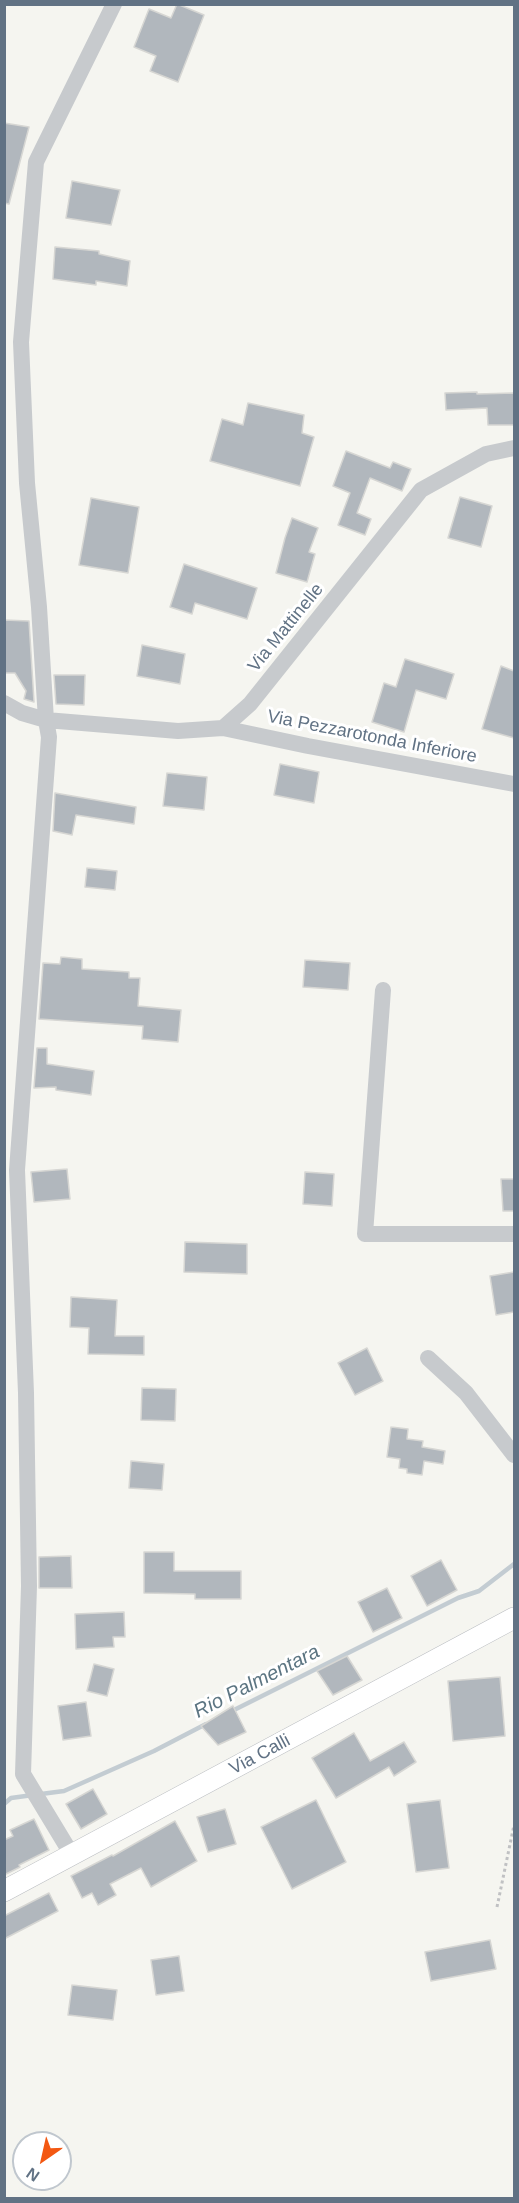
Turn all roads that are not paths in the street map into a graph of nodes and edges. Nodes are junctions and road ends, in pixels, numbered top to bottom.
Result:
1 (114, 4) edge
2 (514, 448) edge
3 (4, 703) edge
4 (46, 720) junction
5 (223, 728) junction
6 (514, 784) edge
7 (383, 990) dead end
8 (514, 1234) edge
9 (428, 1358) dead end
10 (514, 1455) edge
11 (514, 1618) edge
12 (72, 1855) junction
13 (4, 1891) edge

1 - 4 street
2 - 5 street, Via Mattinelle
3 - 4 street
4 - 5 street
4 - 12 street
5 - 6 street, Via Pezzarotonda Inferiore
7 - 8 street
9 - 10 street
11 - 12 main road, Via Calli
12 - 13 main road, Via Calli

